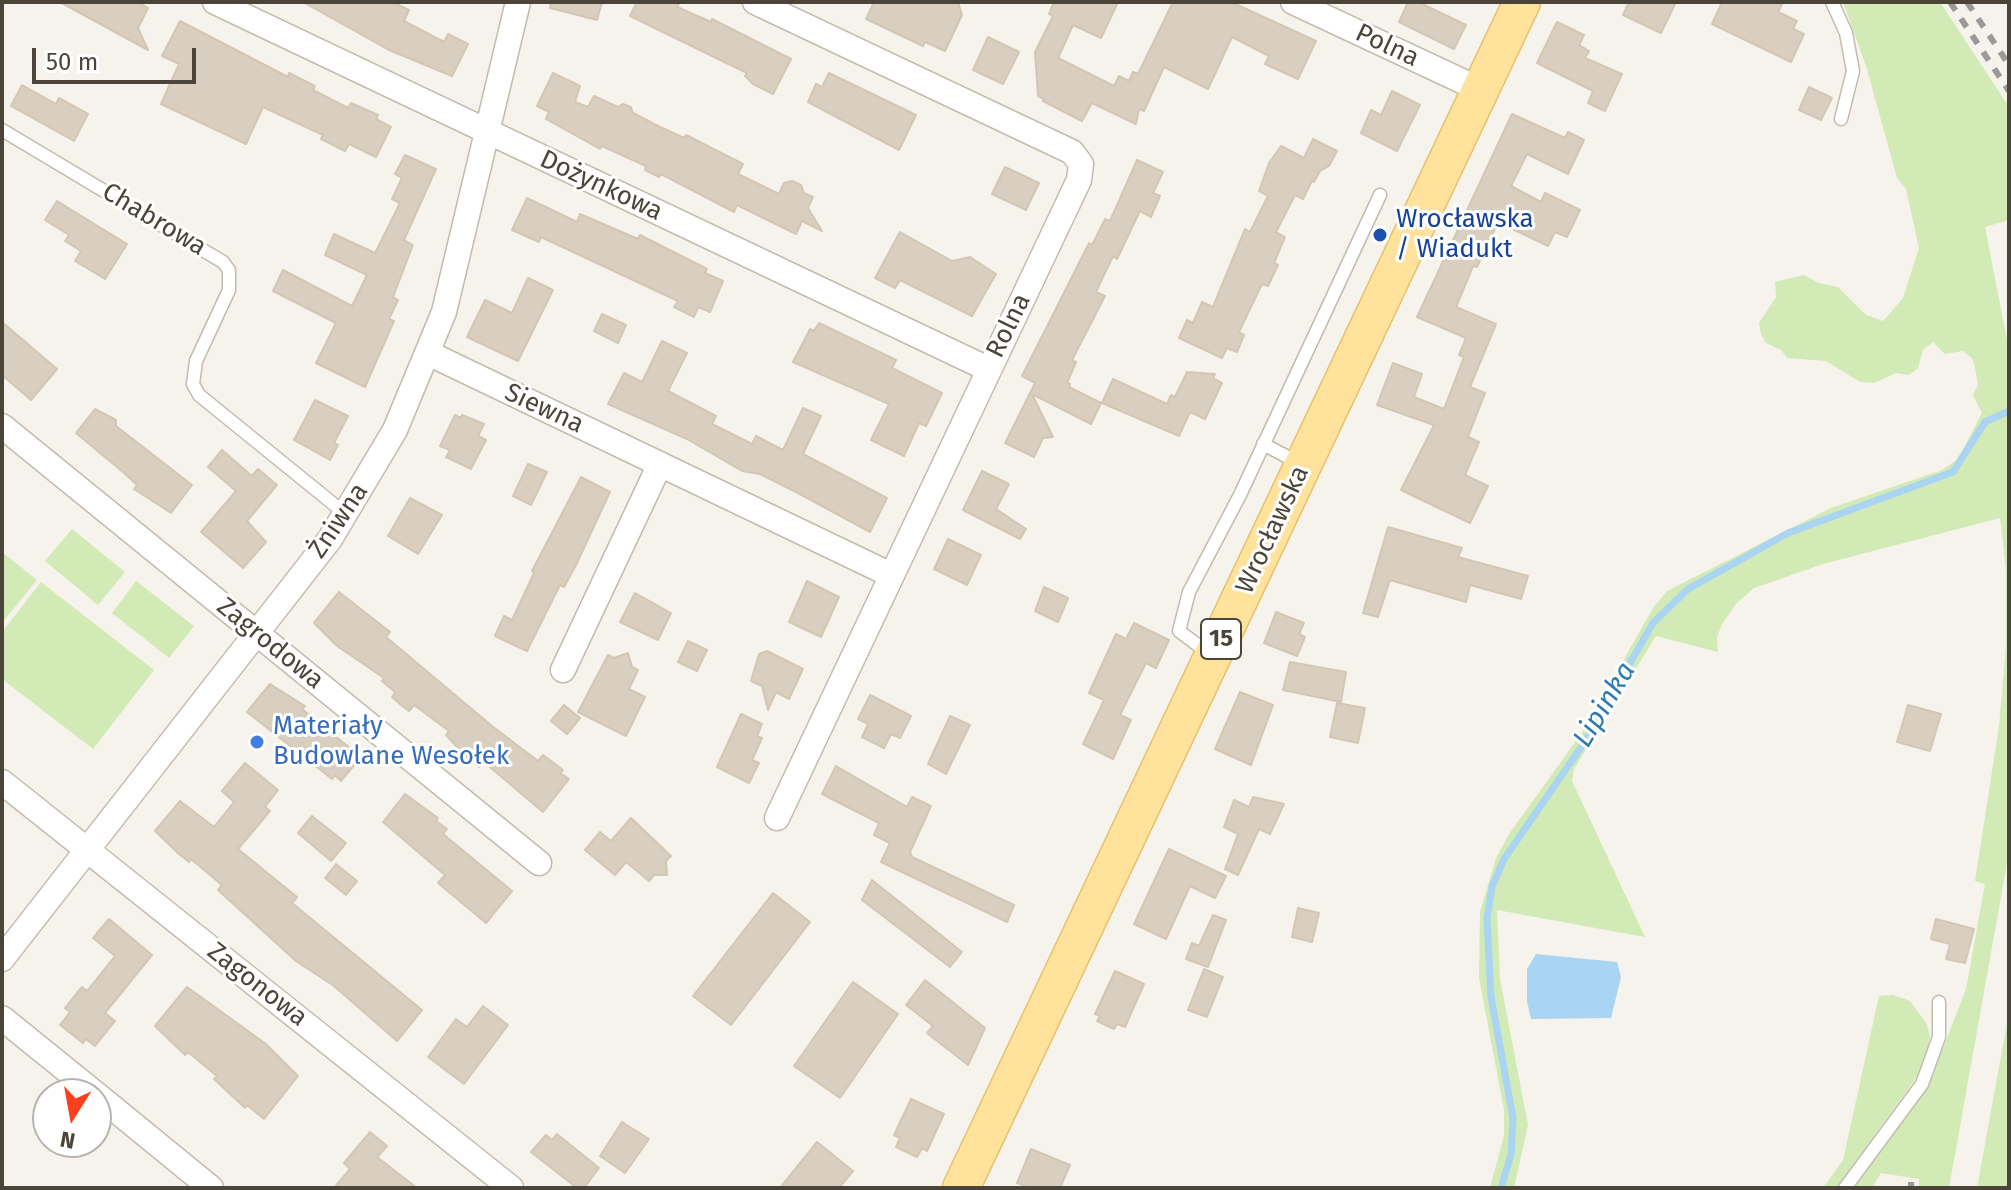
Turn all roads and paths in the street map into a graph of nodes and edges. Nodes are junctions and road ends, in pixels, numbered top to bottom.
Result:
1 (215, 2) edge
2 (518, 2) edge
3 (755, 2) edge
4 (1293, 2) edge
5 (1522, 2) edge
6 (1832, 2) edge
7 (1481, 90) junction
8 (1841, 119) dead end
9 (2, 130) edge
10 (488, 133) junction
11 (1380, 195) dead end
12 (428, 353) junction
13 (988, 369) junction
14 (2, 426) edge
15 (1263, 444) junction
16 (660, 464) junction
17 (1303, 465) junction
18 (347, 515) junction
19 (891, 575) junction
20 (256, 633) junction
21 (1213, 656) junction
22 (563, 670) dead end
23 (2, 782) edge
24 (777, 818) dead end
25 (85, 849) junction
26 (539, 863) dead end
27 (2, 959) edge
28 (1939, 1002) dead end
29 (2, 1018) edge
30 (76, 1078) edge
31 (112, 1107) edge
32 (211, 1188) edge
33 (511, 1188) edge
34 (961, 1188) edge
35 (1845, 1188) edge

1 - 10 street, Dożynkowa
2 - 10 street, Żniwna
3 - 13 street, Rolna
4 - 7 street, Polna
5 - 7 main road, Wrocławska / 15
6 - 8 lane
7 - 17 main road, Wrocławska / 15
9 - 18 lane, Chabrowa
10 - 12 street, Żniwna
10 - 13 street, Dożynkowa
11 - 15 lane
12 - 16 street, Siewna
12 - 18 street, Żniwna
13 - 19 street, Rolna
14 - 20 street, Zagrodowa
15 - 17 lane
15 - 21 lane
16 - 19 street, Siewna
16 - 22 street
17 - 21 main road, Wrocławska / 15
18 - 20 street, Żniwna
19 - 24 street, Rolna
20 - 25 street, Żniwna
20 - 26 street, Zagrodowa
21 - 34 main road, Wrocławska / 15
23 - 25 street, Zagonowa
25 - 27 street, Żniwna
25 - 33 street, Zagonowa
28 - 35 lane
29 - 30 street
31 - 32 street

